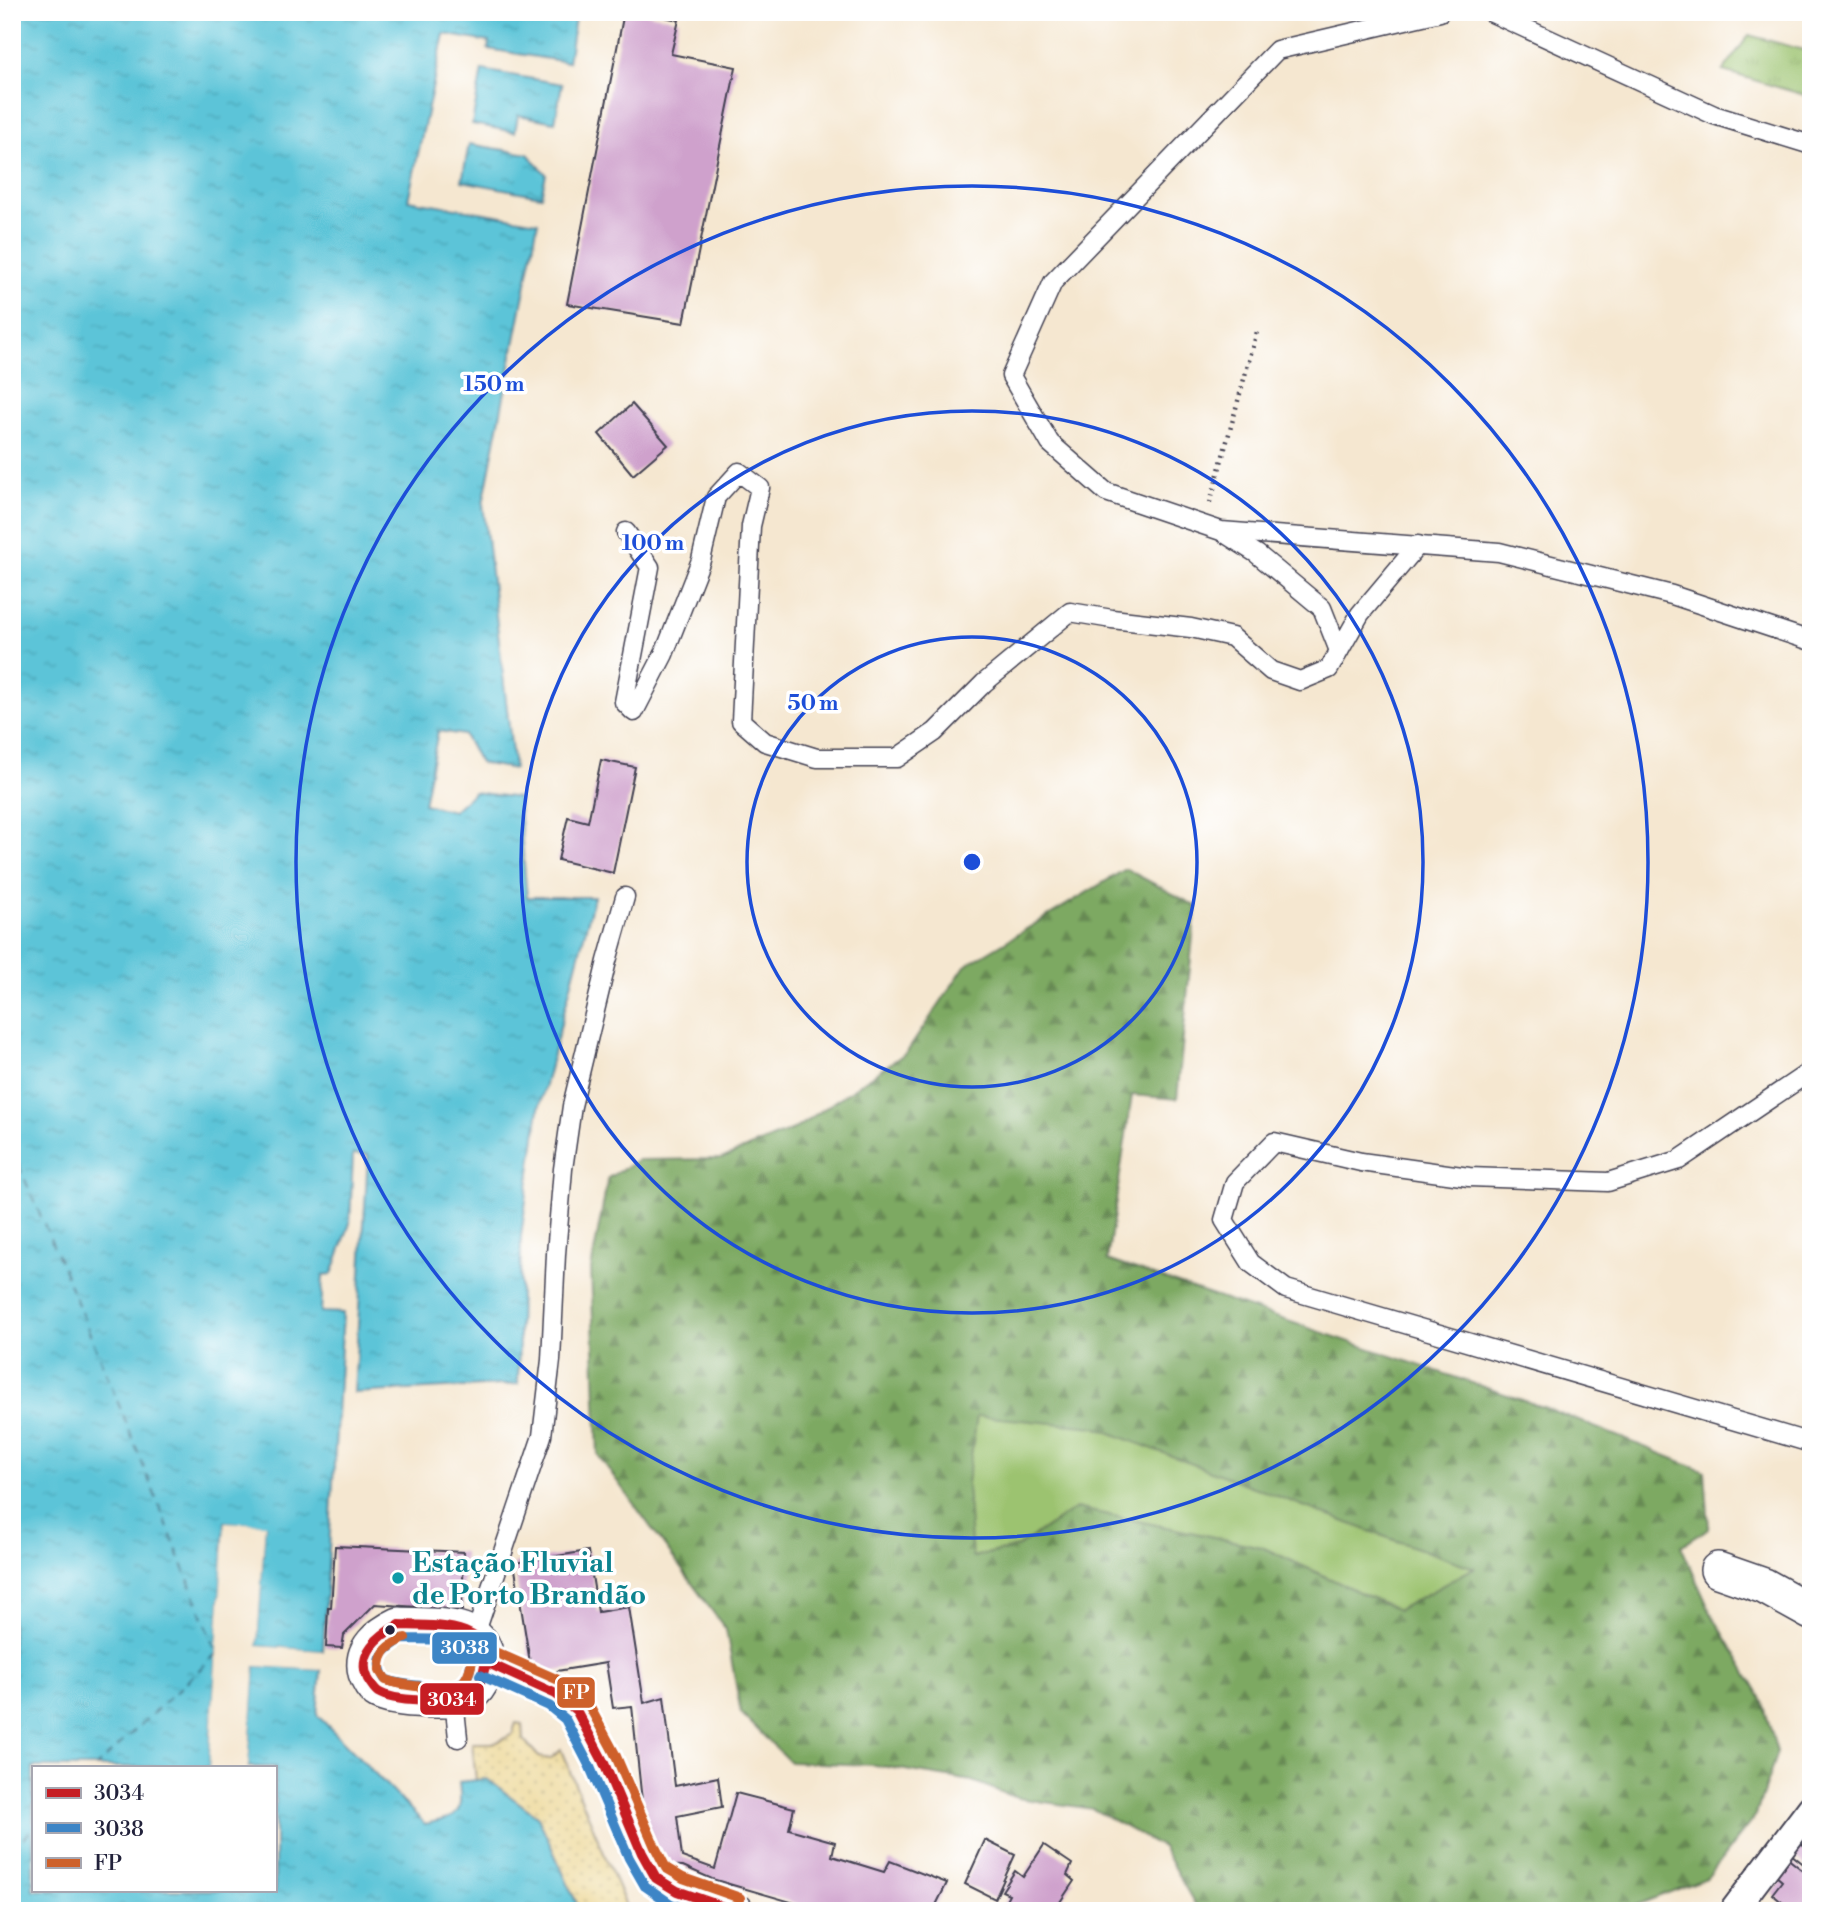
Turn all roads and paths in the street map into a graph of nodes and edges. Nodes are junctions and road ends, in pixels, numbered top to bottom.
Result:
1 (1440, 12) edge
2 (1490, 12) edge
3 (1811, 145) edge
4 (1258, 328) dead end
5 (1208, 508) dead end
6 (1221, 531) junction
7 (626, 532) dead end
8 (1418, 545) junction
9 (1811, 640) edge
10 (1339, 652) junction
11 (625, 897) dead end
12 (1811, 1071) edge
13 (1811, 1443) edge
14 (1717, 1570) dead end
15 (1811, 1612) edge
16 (481, 1648) junction
17 (454, 1700) junction
18 (458, 1738) dead end
19 (1811, 1808) edge
20 (736, 1911) edge
21 (1733, 1911) edge

1 - 6 lane
2 - 3 lane
4 - 5 path
6 - 8 lane
6 - 10 lane
7 - 10 lane
8 - 9 lane
8 - 10 lane
11 - 16 lane
12 - 13 lane
14 - 15 street
16 - 17 street
16 - 17 street
16 - 20 street
17 - 18 lane
19 - 21 street

